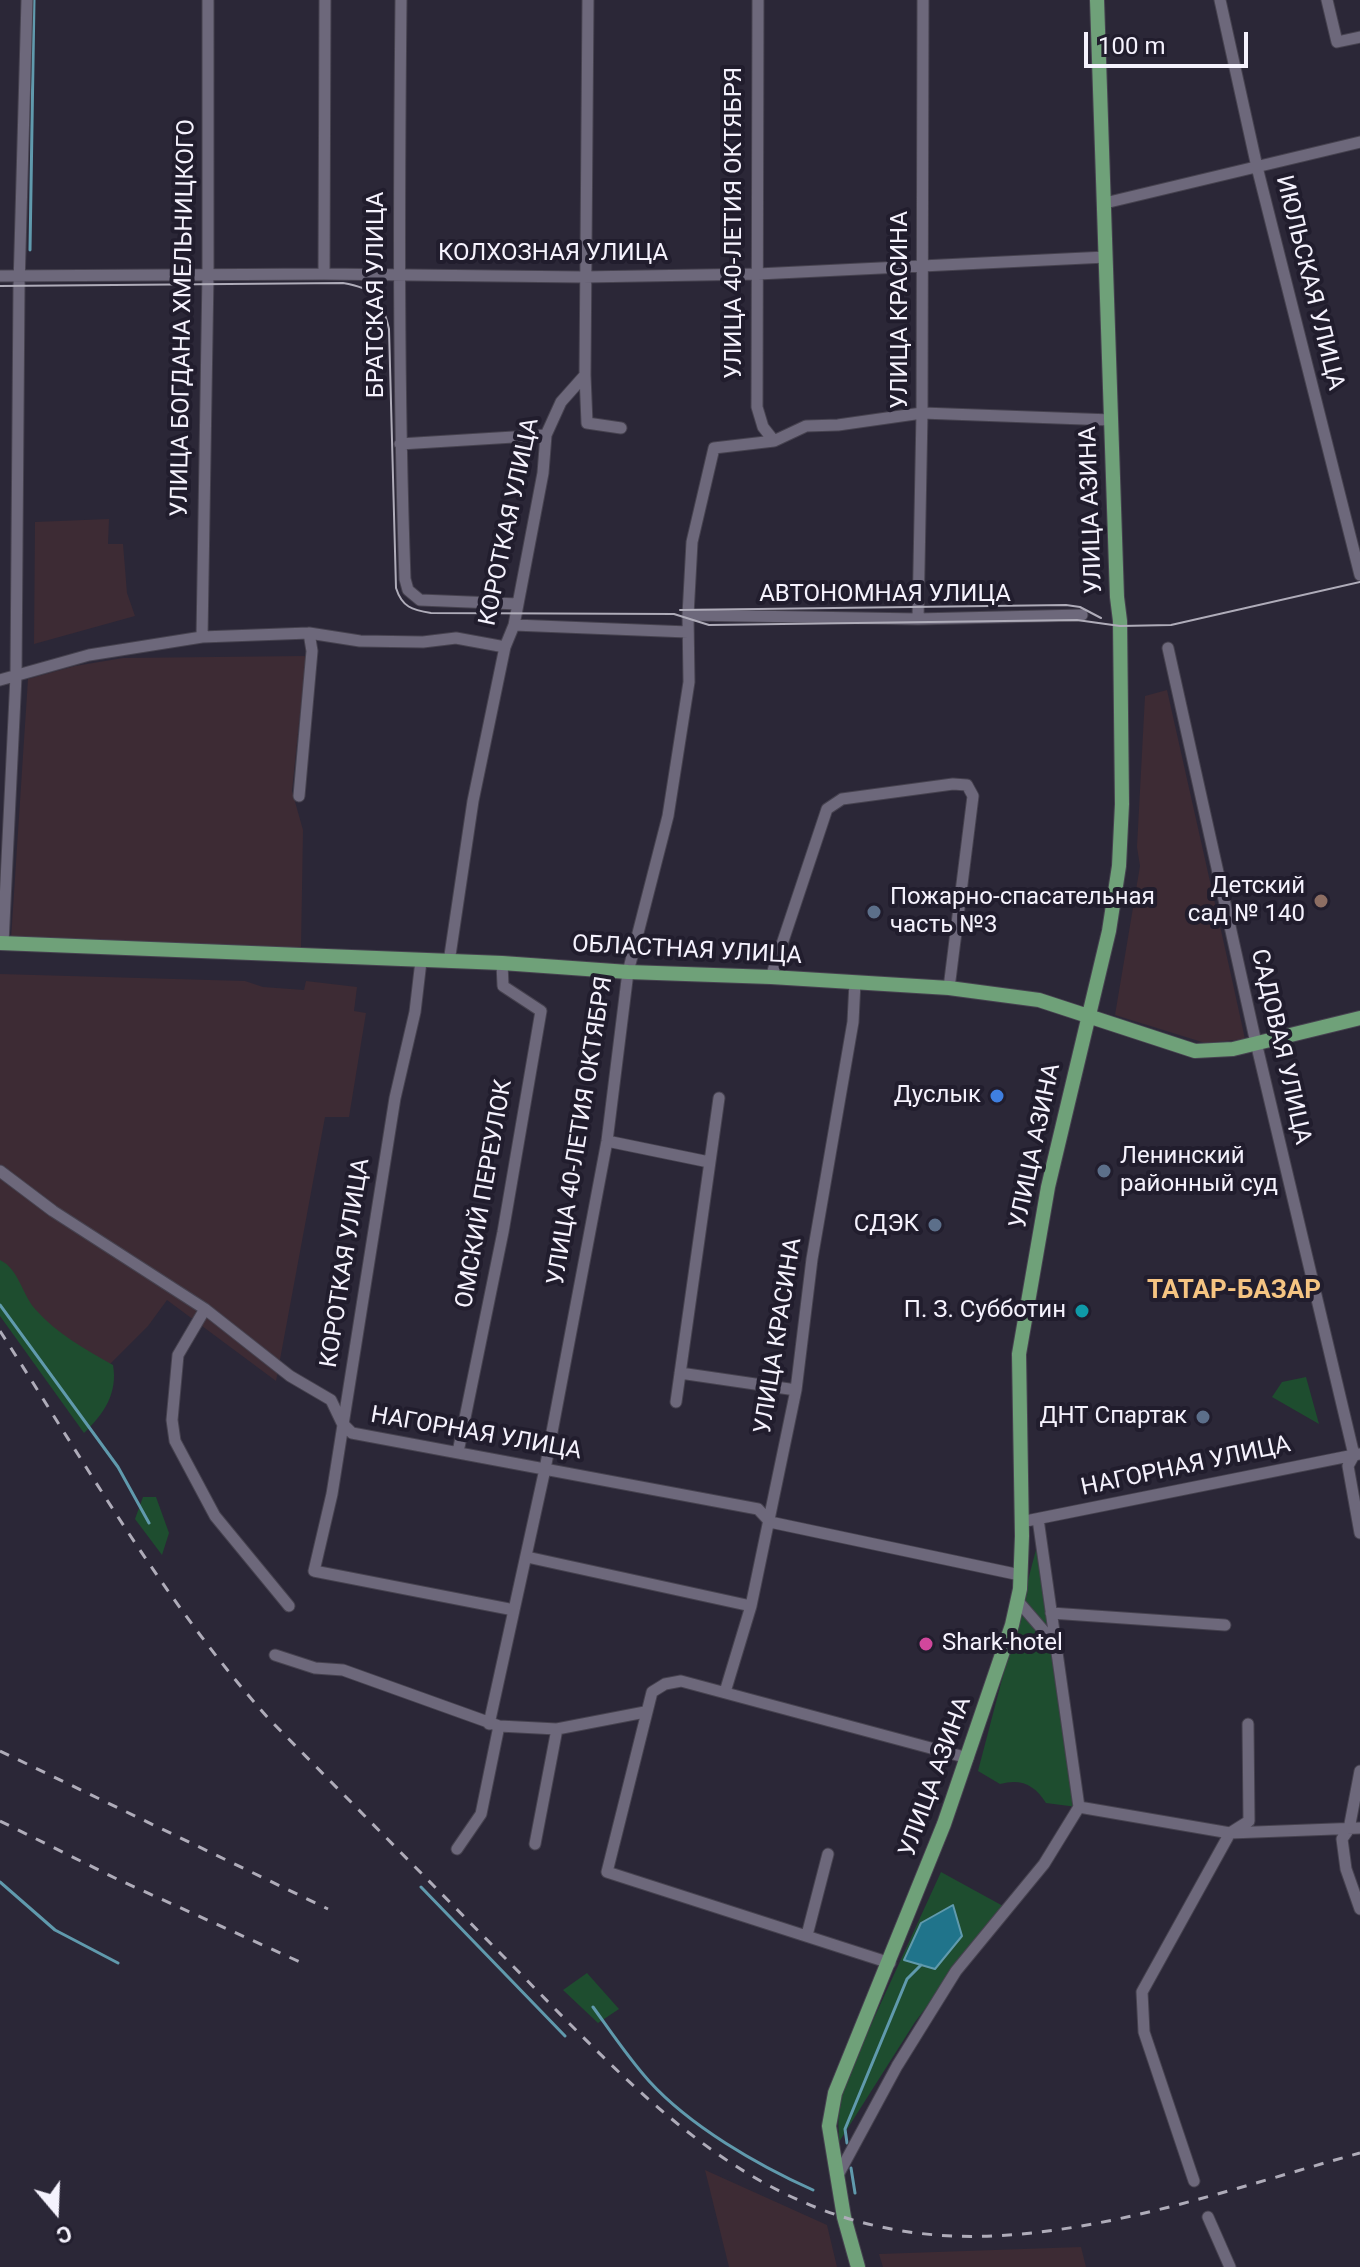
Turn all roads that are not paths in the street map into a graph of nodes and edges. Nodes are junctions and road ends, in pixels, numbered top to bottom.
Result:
1 (27, 0) edge
2 (208, 0) edge
3 (325, 0) edge
4 (401, 0) edge
5 (588, 0) edge
6 (758, 0) edge
7 (923, 0) edge
8 (1097, 0) edge
9 (1220, 0) edge
10 (1327, 0) edge
11 (1360, 37) edge
12 (1360, 142) edge
13 (1257, 167) junction
14 (1105, 203) junction
15 (1106, 257) junction
16 (924, 267) junction
17 (208, 274) junction
18 (324, 274) junction
19 (758, 274) junction
20 (0, 276) edge
21 (20, 276) junction
22 (398, 277) junction
23 (583, 277) junction
24 (585, 375) junction
25 (922, 413) junction
26 (1111, 420) junction
27 (621, 428) dead end
28 (546, 435) junction
29 (774, 441) junction
30 (400, 444) junction
31 (1360, 575) edge
32 (518, 604) junction
33 (688, 615) junction
34 (1082, 615) dead end
35 (918, 619) junction
36 (514, 625) junction
37 (688, 632) junction
38 (309, 633) junction
39 (202, 637) junction
40 (505, 647) junction
41 (1168, 648) dead end
42 (16, 676) junction
43 (0, 680) edge
44 (299, 796) dead end
45 (1, 943) edge
46 (421, 961) junction
47 (449, 962) junction
48 (502, 963) junction
49 (628, 972) junction
50 (771, 977) junction
51 (855, 982) junction
52 (949, 988) junction
53 (1087, 1017) junction
54 (1360, 1018) edge
55 (1256, 1043) junction
56 (719, 1098) dead end
57 (607, 1141) junction
58 (709, 1162) junction
59 (0, 1171) edge
60 (205, 1309) junction
61 (680, 1373) junction
62 (796, 1390) junction
63 (676, 1402) dead end
64 (342, 1423) junction
65 (458, 1452) junction
66 (1357, 1454) edge
67 (545, 1469) junction
68 (1038, 1519) junction
69 (770, 1522) junction
70 (1021, 1522) junction
71 (1360, 1533) edge
72 (527, 1557) junction
73 (1020, 1575) junction
74 (1017, 1600) junction
75 (289, 1606) dead end
76 (751, 1606) junction
77 (514, 1610) junction
78 (1051, 1613) junction
79 (1225, 1625) dead end
80 (1056, 1644) junction
81 (275, 1655) dead end
82 (725, 1692) junction
83 (645, 1712) junction
84 (1248, 1724) dead end
85 (494, 1725) junction
86 (557, 1729) junction
87 (968, 1758) junction
88 (1360, 1771) edge
89 (1079, 1807) junction
90 (1355, 1828) edge
91 (1230, 1833) junction
92 (535, 1844) dead end
93 (457, 1849) dead end
94 (828, 1854) dead end
95 (1360, 1909) edge
96 (807, 1935) junction
97 (890, 1963) junction
98 (837, 2177) junction
99 (1194, 2181) dead end
100 (1208, 2217) dead end
101 (858, 2267) edge
102 (1230, 2267) edge

1 - 21 street
2 - 17 street, УЛИЦА БОГДАНА ХМЕЛЬНИЦКОГО
3 - 18 street
4 - 22 street, БРАТСКАЯ УЛИЦА
5 - 23 street
6 - 19 street, УЛИЦА 40-ЛЕТИЯ ОКТЯБРЯ
7 - 16 street, УЛИЦА КРАСИНА
8 - 14 main road, УЛИЦА АЗИНА
9 - 13 street, ИЮЛЬСКАЯ УЛИЦА
10 - 11 street
12 - 13 street
13 - 14 street
13 - 31 street, ИЮЛЬСКАЯ УЛИЦА
14 - 15 main road, УЛИЦА АЗИНА
15 - 16 street, КОЛХОЗНАЯ УЛИЦА
15 - 26 main road, УЛИЦА АЗИНА
16 - 19 street, КОЛХОЗНАЯ УЛИЦА
16 - 25 street, УЛИЦА КРАСИНА
17 - 18 street, КОЛХОЗНАЯ УЛИЦА
17 - 21 street, КОЛХОЗНАЯ УЛИЦА
17 - 39 street, УЛИЦА БОГДАНА ХМЕЛЬНИЦКОГО
18 - 22 street, КОЛХОЗНАЯ УЛИЦА
19 - 23 street, КОЛХОЗНАЯ УЛИЦА
19 - 29 street, УЛИЦА 40-ЛЕТИЯ ОКТЯБРЯ
20 - 21 street, КОЛХОЗНАЯ УЛИЦА
21 - 42 street
22 - 23 street, КОЛХОЗНАЯ УЛИЦА
22 - 30 street, БРАТСКАЯ УЛИЦА
23 - 24 street
24 - 27 street
24 - 28 street, КОРОТКАЯ УЛИЦА
25 - 26 street
25 - 29 street
25 - 35 street, УЛИЦА КРАСИНА
26 - 53 main road, УЛИЦА АЗИНА
28 - 30 street
28 - 32 street, КОРОТКАЯ УЛИЦА
29 - 33 street, УЛИЦА 40-ЛЕТИЯ ОКТЯБРЯ
30 - 32 street, БРАТСКАЯ УЛИЦА
32 - 36 street, КОРОТКАЯ УЛИЦА
33 - 35 street, АВТОНОМНАЯ УЛИЦА
33 - 37 street, УЛИЦА 40-ЛЕТИЯ ОКТЯБРЯ
34 - 35 street, АВТОНОМНАЯ УЛИЦА
36 - 37 street
36 - 40 street, КОРОТКАЯ УЛИЦА
37 - 49 street, УЛИЦА 40-ЛЕТИЯ ОКТЯБРЯ
38 - 39 street
38 - 40 street
38 - 44 street
39 - 42 street
40 - 47 street, КОРОТКАЯ УЛИЦА
41 - 55 street, САДОВАЯ УЛИЦА
42 - 43 street
42 - 45 street
45 - 46 main road, ОБЛАСТНАЯ УЛИЦА
46 - 47 main road, ОБЛАСТНАЯ УЛИЦА
46 - 64 street, КОРОТКАЯ УЛИЦА
47 - 48 main road, ОБЛАСТНАЯ УЛИЦА
48 - 49 main road, ОБЛАСТНАЯ УЛИЦА
48 - 65 street, ОМСКИЙ ПЕРЕУЛОК
49 - 50 main road, ОБЛАСТНАЯ УЛИЦА
49 - 57 street, УЛИЦА 40-ЛЕТИЯ ОКТЯБРЯ
50 - 51 main road, ОБЛАСТНАЯ УЛИЦА
50 - 52 street
51 - 52 main road, ОБЛАСТНАЯ УЛИЦА
51 - 62 street, УЛИЦА КРАСИНА
52 - 53 main road, ОБЛАСТНАЯ УЛИЦА
53 - 55 main road, ОБЛАСТНАЯ УЛИЦА
53 - 70 main road, УЛИЦА АЗИНА
54 - 55 main road, ОБЛАСТНАЯ УЛИЦА
55 - 66 street, САДОВАЯ УЛИЦА
56 - 58 street
57 - 58 street
57 - 67 street, УЛИЦА 40-ЛЕТИЯ ОКТЯБРЯ
58 - 61 street
59 - 60 street, НАГОРНАЯ УЛИЦА
60 - 64 street, НАГОРНАЯ УЛИЦА
60 - 75 street
61 - 62 street
61 - 63 street
62 - 69 street, УЛИЦА КРАСИНА
64 - 65 street, НАГОРНАЯ УЛИЦА
64 - 77 street, КОРОТКАЯ УЛИЦА
65 - 67 street, НАГОРНАЯ УЛИЦА
66 - 68 street, НАГОРНАЯ УЛИЦА
66 - 71 street, САДОВАЯ УЛИЦА
67 - 69 street, НАГОРНАЯ УЛИЦА
67 - 72 street, УЛИЦА 40-ЛЕТИЯ ОКТЯБРЯ
68 - 70 street, НАГОРНАЯ УЛИЦА
68 - 78 street
69 - 73 street, НАГОРНАЯ УЛИЦА
69 - 76 street, УЛИЦА КРАСИНА
70 - 73 main road, УЛИЦА АЗИНА
72 - 76 street
72 - 77 street, УЛИЦА 40-ЛЕТИЯ ОКТЯБРЯ
73 - 74 main road, УЛИЦА АЗИНА
74 - 80 street
74 - 87 main road, УЛИЦА АЗИНА
76 - 82 street, УЛИЦА КРАСИНА
77 - 85 street, УЛИЦА 40-ЛЕТИЯ ОКТЯБРЯ
78 - 79 street
78 - 80 street
80 - 89 street
81 - 85 street
82 - 83 street
82 - 87 street
83 - 86 street
83 - 96 street
84 - 91 street
85 - 86 street
85 - 93 street, УЛИЦА 40-ЛЕТИЯ ОКТЯБРЯ
86 - 92 street
87 - 97 main road, УЛИЦА АЗИНА
88 - 90 street
89 - 91 street
89 - 98 street
90 - 91 street
90 - 95 street
91 - 99 street
94 - 96 street
96 - 97 street
97 - 98 main road, УЛИЦА АЗИНА
98 - 101 main road, УЛИЦА АЗИНА
100 - 102 street

